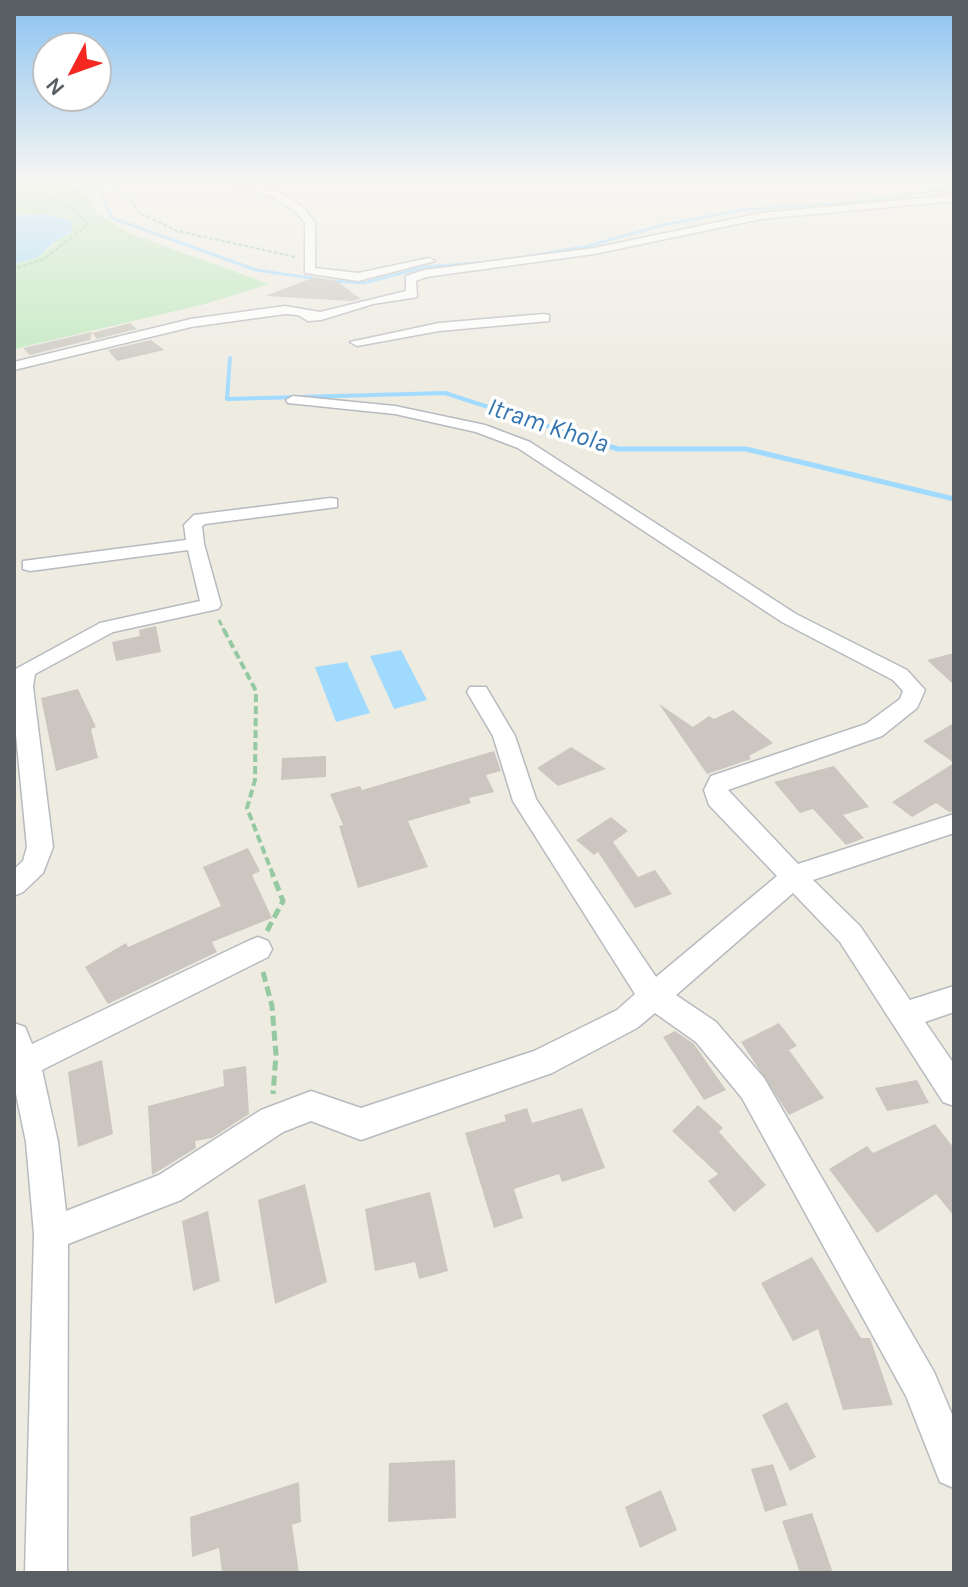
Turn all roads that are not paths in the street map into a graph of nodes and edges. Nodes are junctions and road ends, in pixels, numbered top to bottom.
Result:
1 (308, 253) edge
2 (480, 253) edge
3 (579, 253) edge
4 (462, 255) dead end
5 (448, 257) dead end
6 (426, 311) junction
7 (544, 318) dead end
8 (357, 342) dead end
9 (14, 366) edge
10 (293, 400) dead end
11 (331, 503) dead end
12 (195, 544) junction
13 (30, 565) dead end
14 (478, 692) dead end
15 (954, 823) edge
16 (796, 875) junction
17 (14, 885) edge
18 (258, 949) road end
19 (652, 995) junction
20 (954, 999) edge
21 (905, 1015) junction
22 (20, 1050) edge
23 (954, 1091) edge
24 (51, 1234) junction
25 (954, 1468) edge
26 (46, 1573) edge

1 - 5 street
2 - 4 street
3 - 6 street
6 - 7 street
6 - 8 street
6 - 9 street
10 - 16 street
11 - 12 street
12 - 13 street
12 - 17 street
14 - 19 street
15 - 16 street
16 - 19 street
16 - 21 street
18 - 22 street
19 - 24 street
19 - 25 street
20 - 21 street
21 - 23 street
22 - 24 street
24 - 26 street

